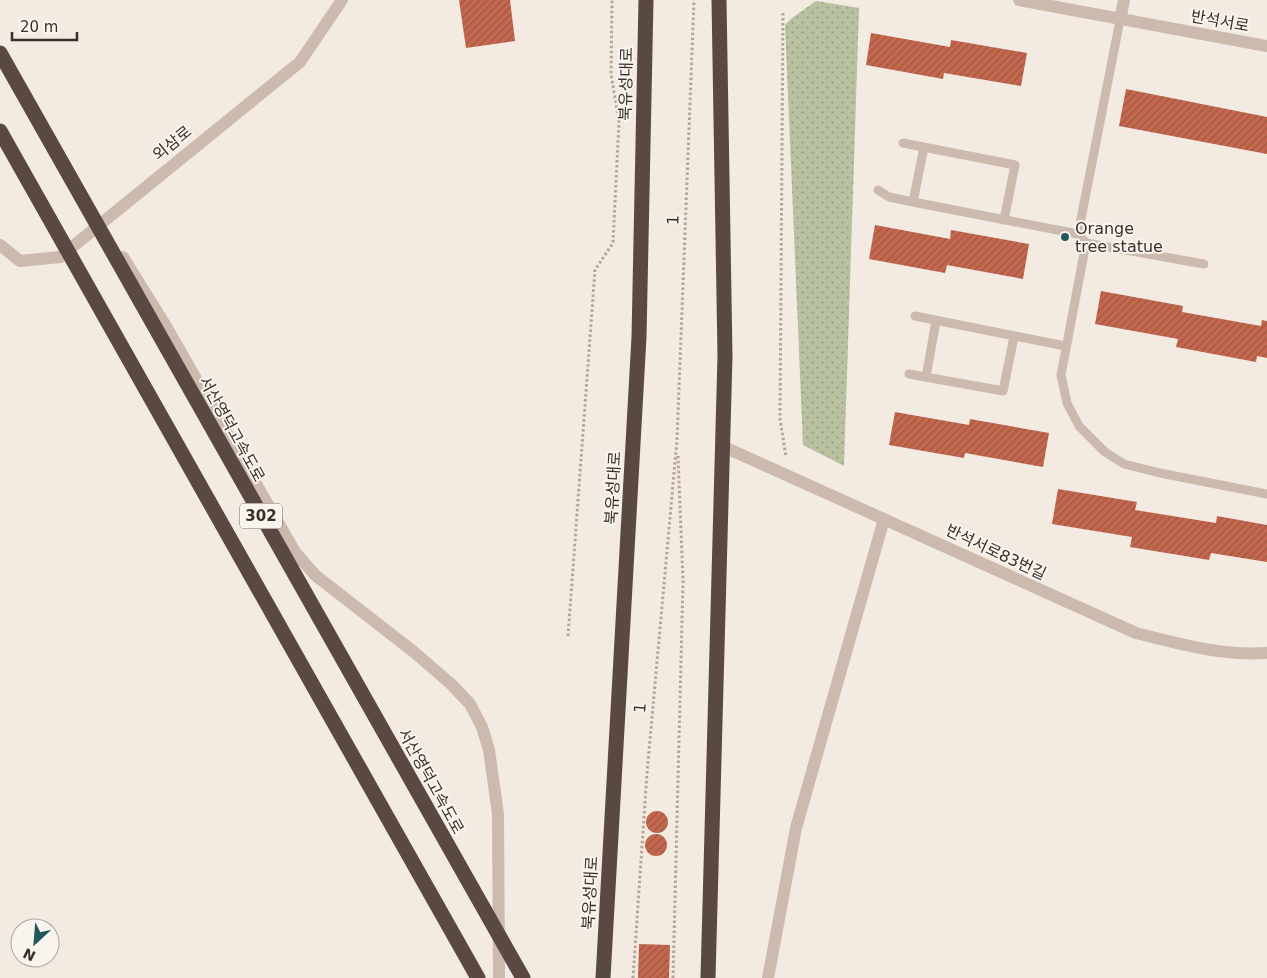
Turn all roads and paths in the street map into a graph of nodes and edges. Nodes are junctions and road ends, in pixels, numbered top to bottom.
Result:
1 (342, 0) edge
2 (612, 0) edge
3 (646, 0) edge
4 (694, 0) edge
5 (719, 0) edge
6 (1019, 0) edge
7 (1124, 0) edge
8 (783, 13) dead end
9 (1120, 20) junction
10 (1267, 46) edge
11 (0, 53) edge
12 (617, 73) dead end
13 (611, 74) junction
14 (0, 131) edge
15 (903, 143) dead end
16 (924, 147) junction
17 (878, 190) dead end
18 (913, 202) junction
19 (1004, 220) junction
20 (102, 222) junction
21 (1078, 234) junction
22 (613, 243) junction
23 (618, 243) dead end
24 (1086, 243) junction
25 (0, 245) edge
26 (1204, 264) dead end
27 (915, 316) dead end
28 (936, 321) junction
29 (1014, 337) junction
30 (1065, 346) junction
31 (908, 374) dead end
32 (926, 377) junction
33 (677, 440) junction
34 (722, 446) junction
35 (792, 477) junction
36 (1267, 494) edge
37 (884, 519) junction
38 (568, 636) dead end
39 (1267, 653) edge
40 (478, 978) edge
41 (499, 978) edge
42 (522, 978) edge
43 (603, 978) edge
44 (634, 978) edge
45 (673, 978) edge
46 (708, 978) edge
47 (768, 978) edge

1 - 20 street, 외삼로
2 - 13 path
3 - 43 highway, 북유성대로
4 - 33 path, 1
5 - 34 highway
6 - 9 street, 반석서로
7 - 9 street
8 - 35 path
9 - 10 street, 반석서로
9 - 21 lane
11 - 42 highway, 서산영덕고속도로 / 302, bridge
12 - 13 path
13 - 22 path
14 - 40 highway, 302, bridge
15 - 16 lane
16 - 18 lane
16 - 19 lane
17 - 18 lane
18 - 19 lane
19 - 21 lane
20 - 25 street, 외삼로
20 - 41 street
21 - 24 lane
22 - 23 path
22 - 38 path
24 - 26 lane
24 - 30 lane
27 - 28 lane
28 - 29 lane
28 - 32 lane
29 - 30 lane
29 - 32 lane
30 - 36 lane
31 - 32 lane
33 - 44 path, 1
33 - 45 path, 1
34 - 35 street, 반석서로83번길
34 - 46 highway
35 - 37 street, 반석서로83번길
37 - 39 street, 반석서로83번길
37 - 47 street

